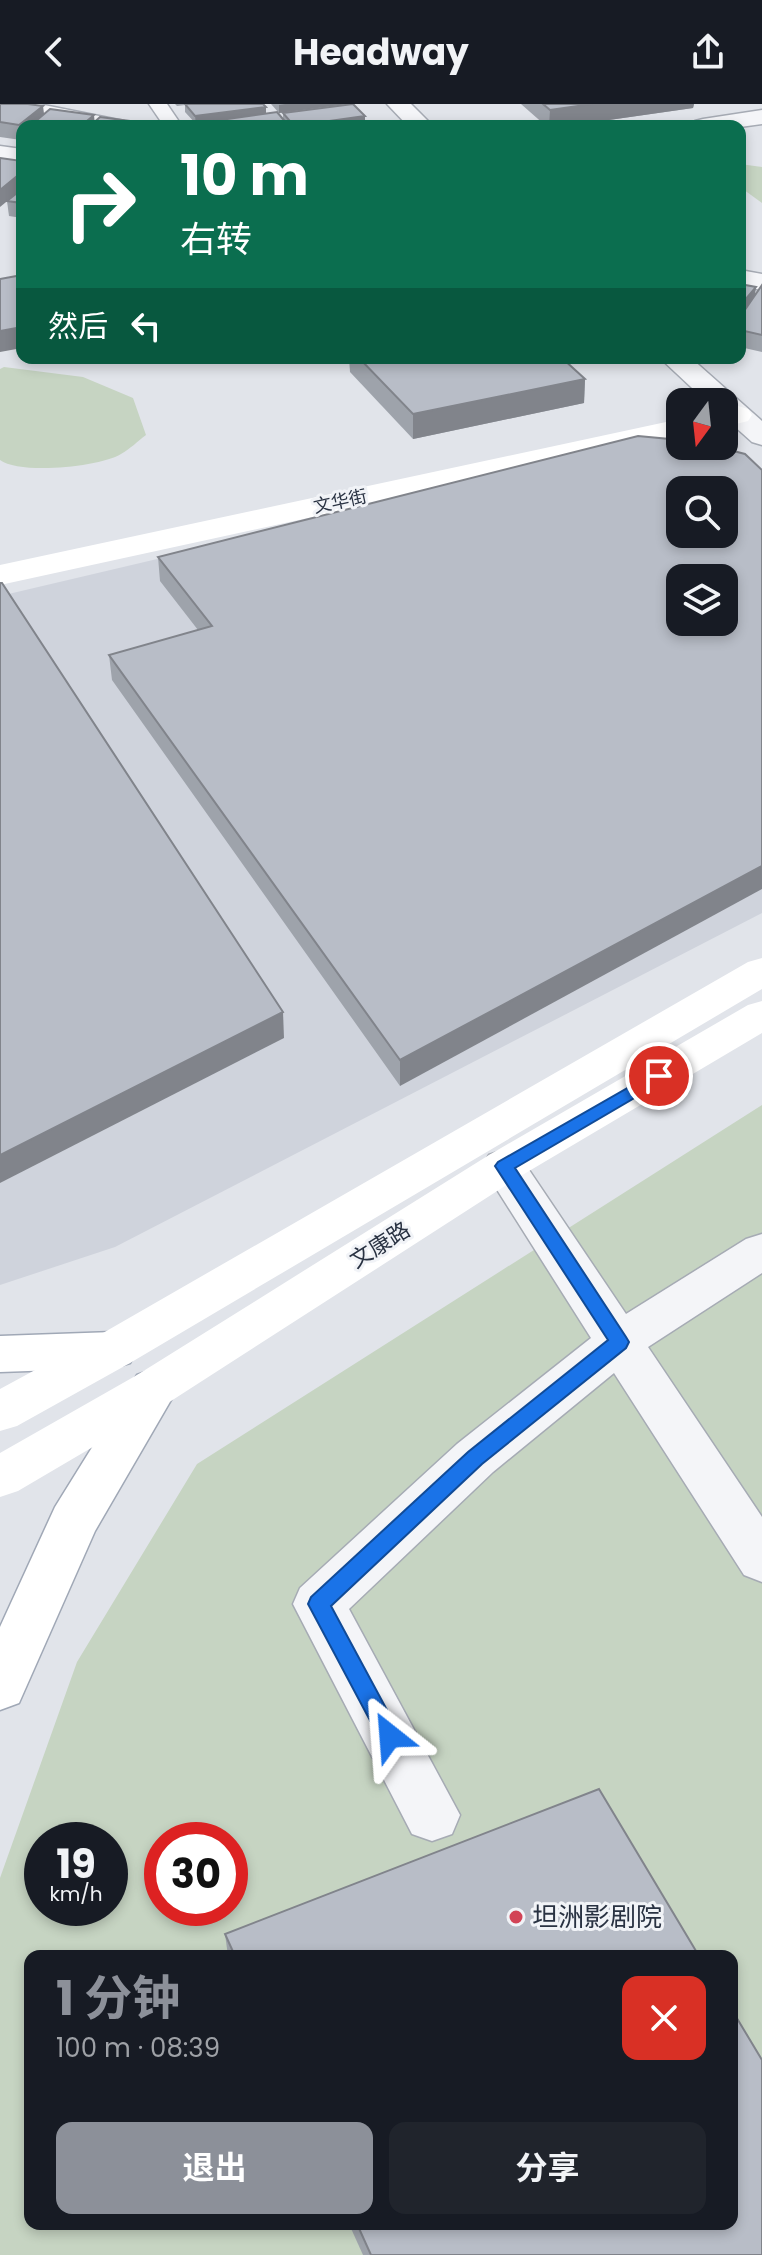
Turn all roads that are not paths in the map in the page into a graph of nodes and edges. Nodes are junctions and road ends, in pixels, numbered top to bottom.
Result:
1 (12, 104) edge
2 (398, 104) edge
3 (93, 120) edge
4 (411, 120) edge
5 (681, 364) edge
6 (709, 388) edge
7 (738, 413) edge
8 (666, 431) edge
9 (762, 436) edge
10 (0, 575) edge
11 (762, 971) edge
12 (762, 1015) edge
13 (504, 1166) junction
14 (762, 1251) edge
15 (619, 1342) junction
16 (113, 1350) junction
17 (0, 1354) edge
18 (154, 1388) junction
19 (0, 1412) edge
20 (0, 1477) edge
21 (762, 1560) edge
22 (0, 1686) edge
23 (432, 1815) dead end

1 - 3 lane
2 - 4 street
5 - 6 street
7 - 9 street
8 - 10 street, 文华街
11 - 16 street
12 - 13 street, 文康路
13 - 15 street
13 - 18 street, 文康路
14 - 15 street
15 - 21 street
15 - 23 street
16 - 17 street
16 - 19 street
18 - 20 street, 文康路
18 - 22 street

